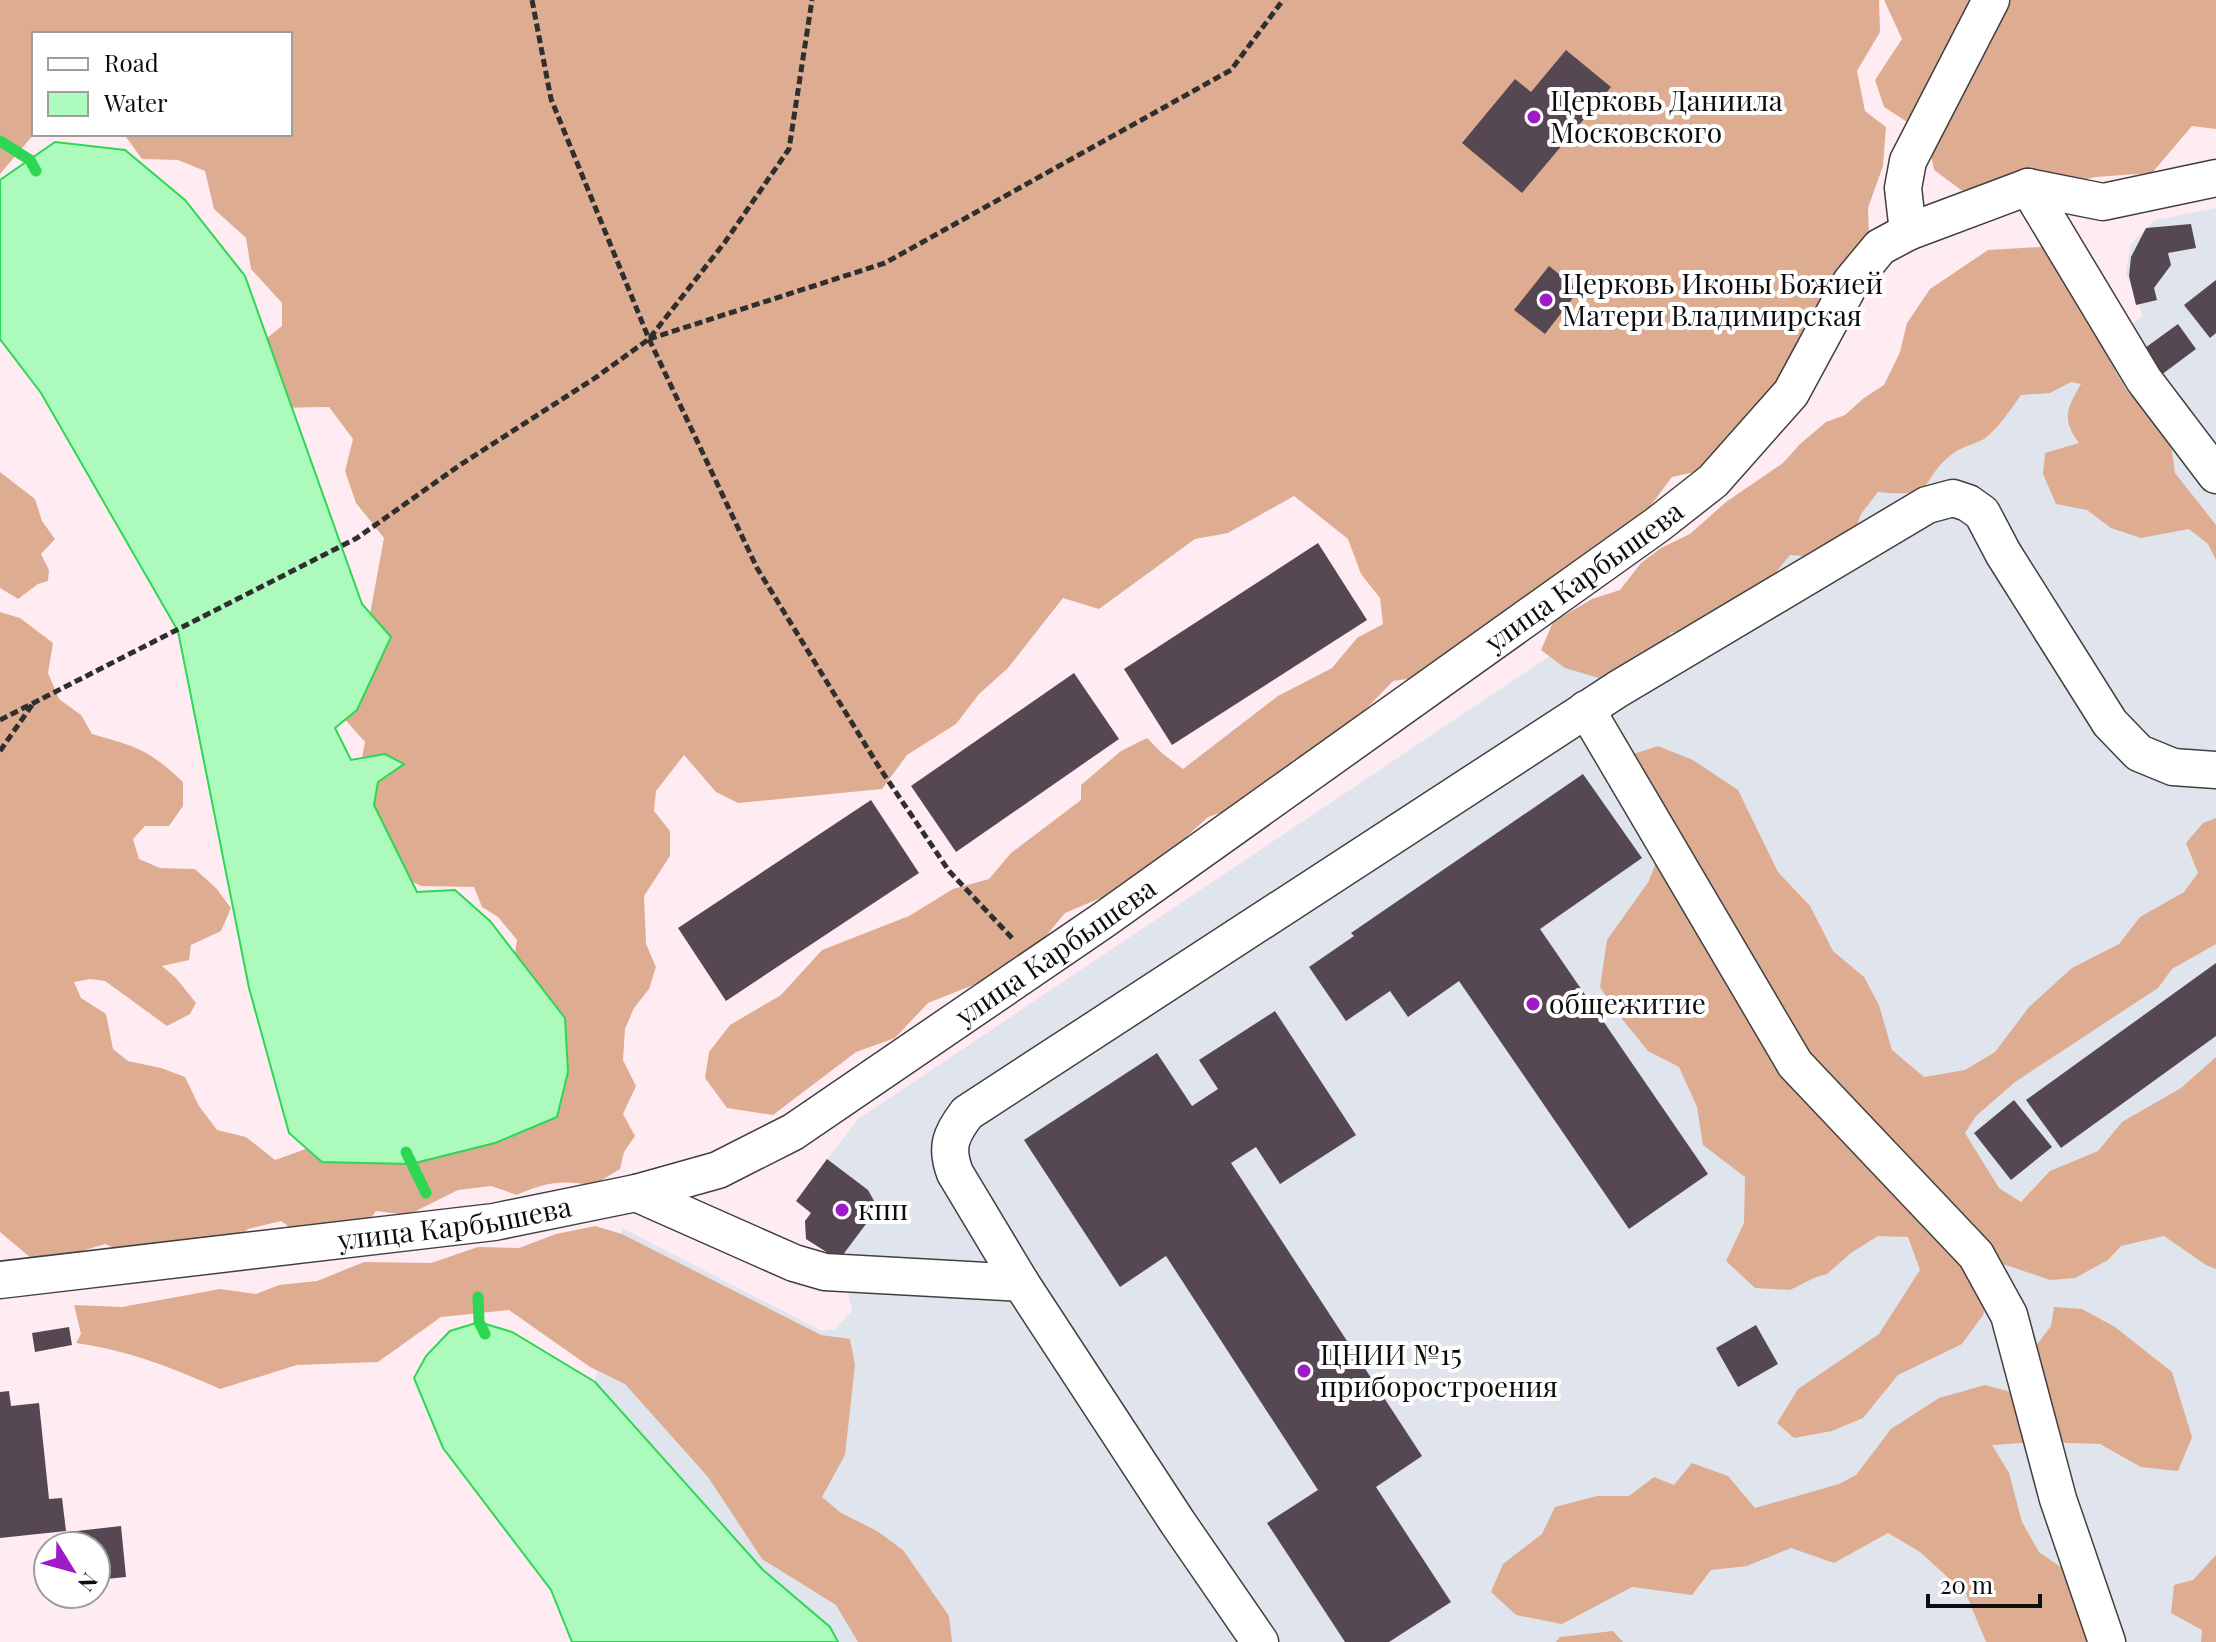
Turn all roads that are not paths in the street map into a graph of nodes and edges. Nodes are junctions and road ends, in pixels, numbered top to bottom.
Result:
1 (1991, 0) edge
2 (2216, 178) edge
3 (2028, 187) junction
4 (1908, 232) junction
5 (2216, 475) edge
6 (1586, 709) junction
7 (2216, 770) edge
8 (636, 1193) junction
9 (0, 1280) edge
10 (1021, 1283) junction
11 (1260, 1642) edge
12 (2107, 1642) edge

1 - 4 street
2 - 3 street
3 - 4 street, улица Карбышева
3 - 5 street
4 - 8 street, улица Карбышева
6 - 7 street
6 - 10 street
6 - 12 street
8 - 9 street, улица Карбышева
8 - 10 street
10 - 11 street

